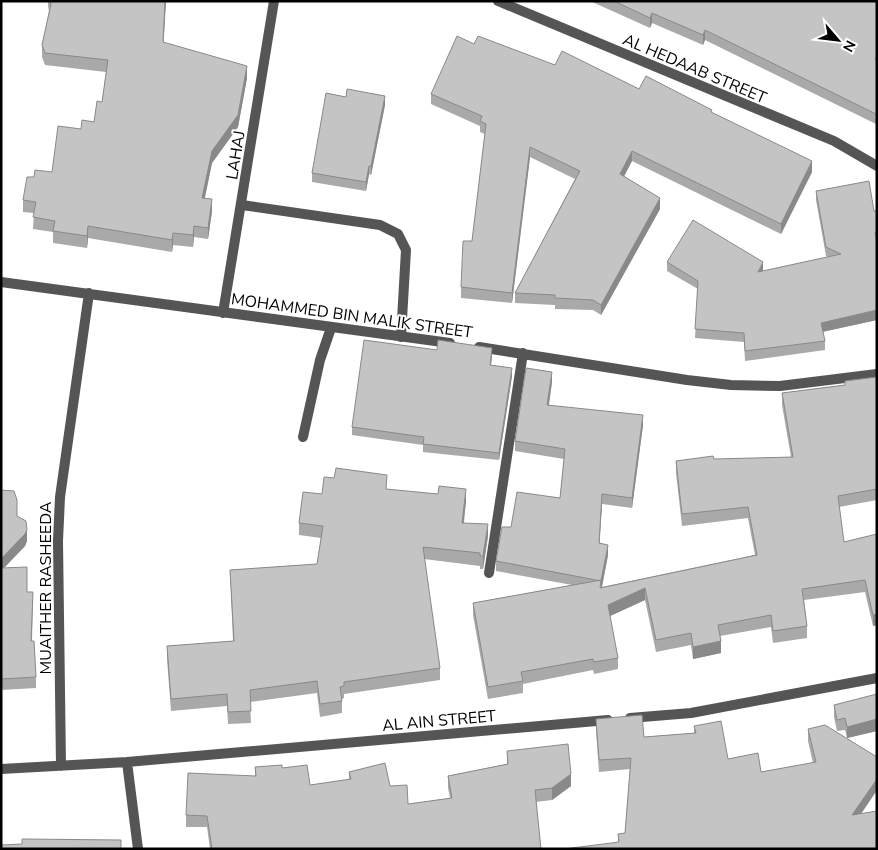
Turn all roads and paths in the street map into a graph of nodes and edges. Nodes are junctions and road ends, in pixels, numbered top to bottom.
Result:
1 (274, 1) edge
2 (498, 1) edge
3 (877, 166) edge
4 (242, 205) junction
5 (1, 282) edge
6 (89, 293) junction
7 (223, 313) junction
8 (331, 328) junction
9 (401, 337) junction
10 (523, 353) junction
11 (877, 374) edge
12 (302, 437) dead end
13 (489, 573) dead end
14 (877, 678) edge
15 (127, 762) junction
16 (61, 766) junction
17 (1, 769) edge
18 (138, 849) edge

1 - 4 street, LAHAJ
2 - 3 street, AL HEDAAB STREET
4 - 7 street, LAHAJ
4 - 9 street
5 - 6 street, MOHAMMED BIN MALIK STREET
6 - 7 street, MOHAMMED BIN MALIK STREET
6 - 16 street, MUAITHER RASHEEDA
7 - 8 street, MOHAMMED BIN MALIK STREET
8 - 9 street, MOHAMMED BIN MALIK STREET
8 - 12 street
9 - 10 street, MOHAMMED BIN MALIK STREET
10 - 11 street, MOHAMMED BIN MALIK STREET
10 - 13 street
14 - 15 street, AL AIN STREET
15 - 16 street, AL AIN STREET
15 - 18 street
16 - 17 street, AL AIN STREET

